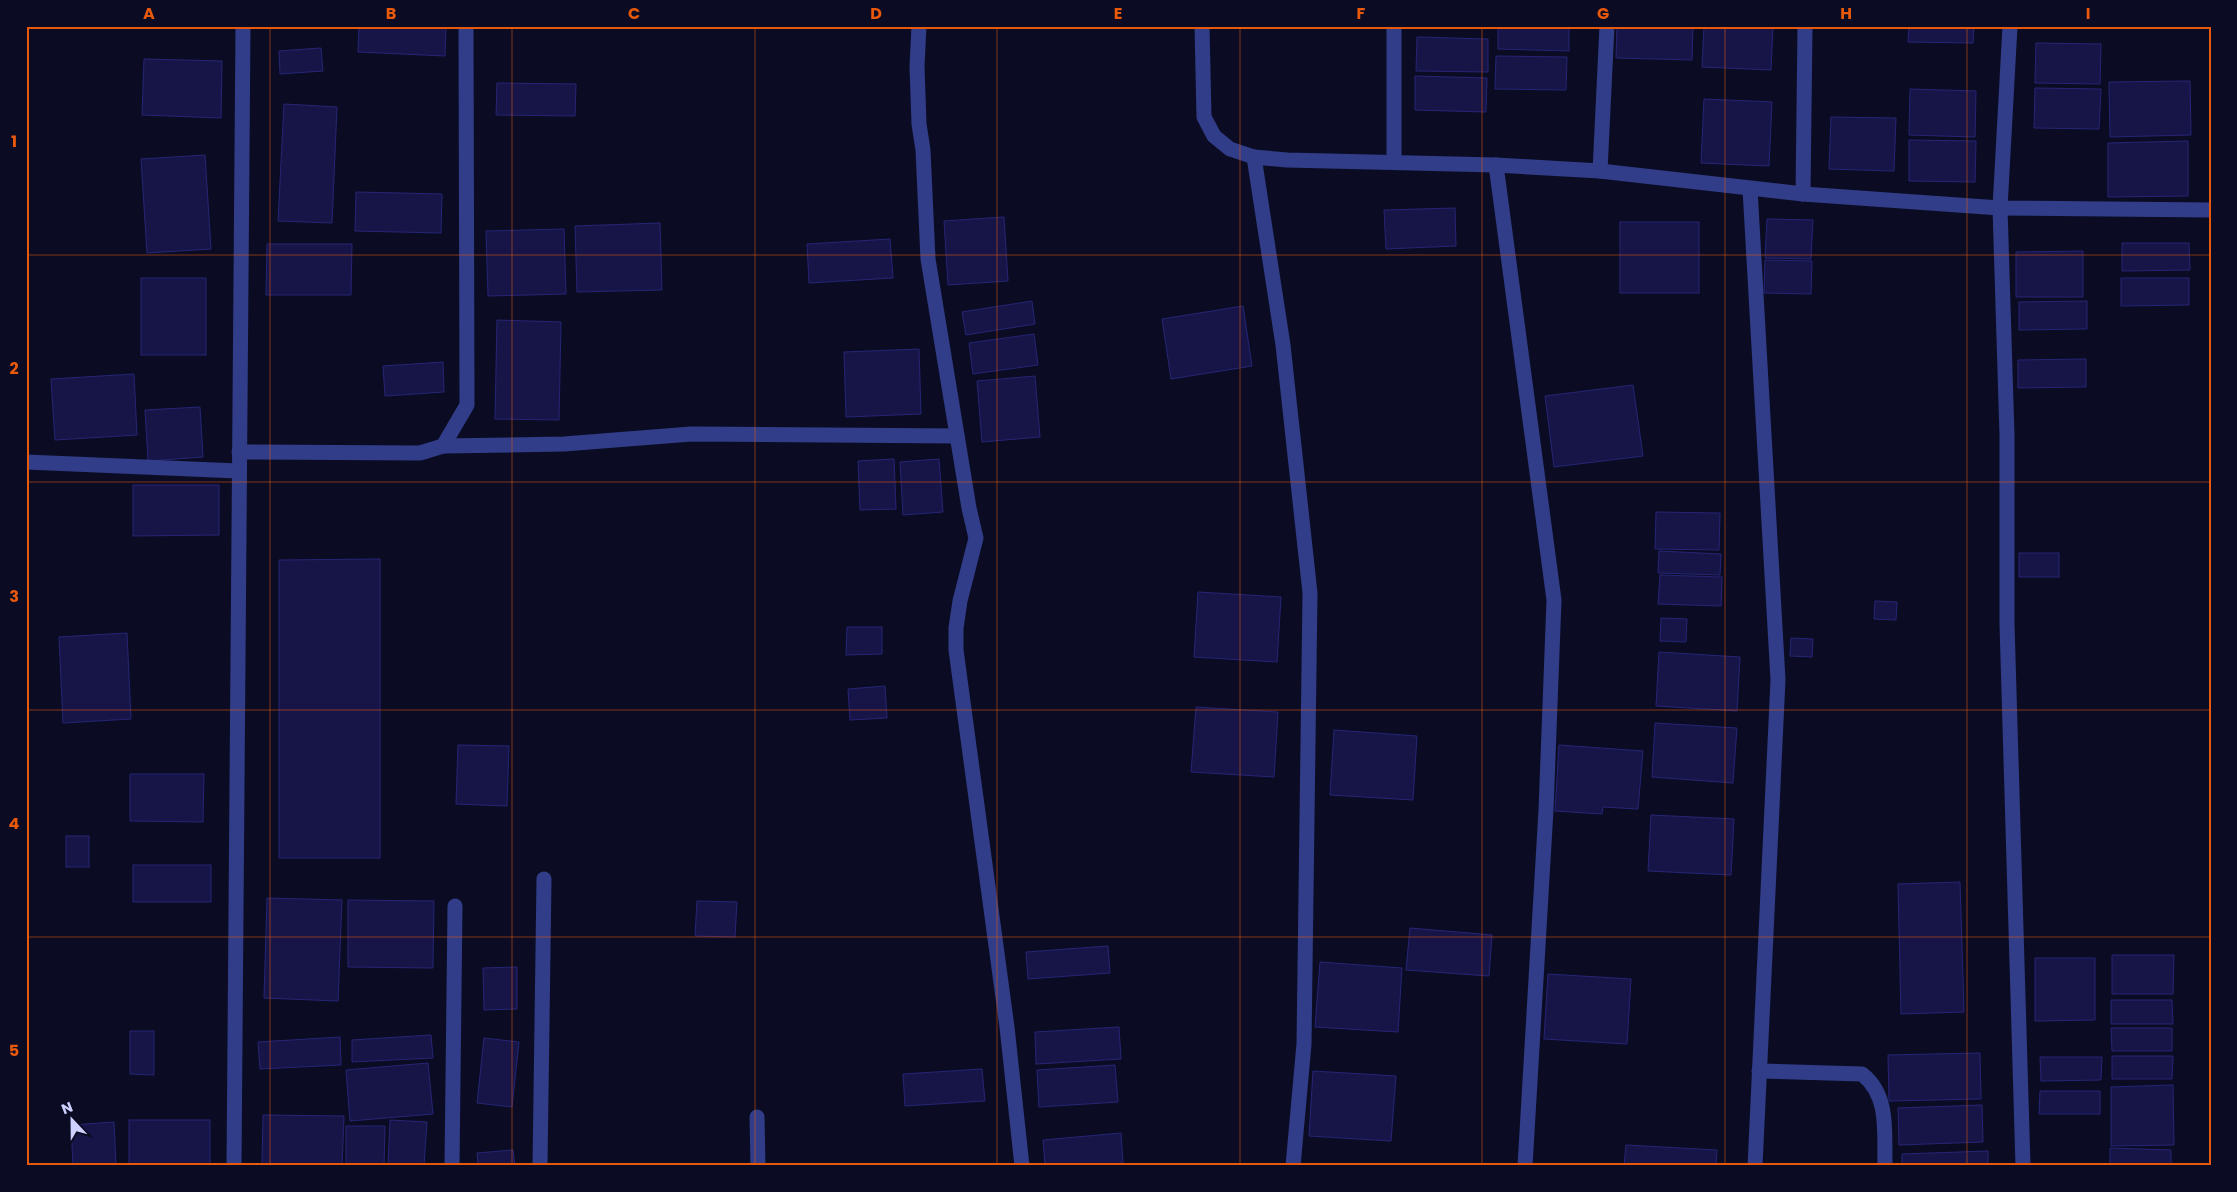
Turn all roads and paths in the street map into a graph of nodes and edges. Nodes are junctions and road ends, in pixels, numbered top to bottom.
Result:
1 (243, 26) edge
2 (466, 26) edge
3 (919, 26) edge
4 (1202, 26) edge
5 (1394, 26) edge
6 (1607, 26) edge
7 (1805, 26) edge
8 (2010, 26) edge
9 (1254, 157) junction
10 (1394, 162) junction
11 (1496, 165) junction
12 (1600, 171) junction
13 (1750, 189) junction
14 (1803, 194) junction
15 (2000, 208) junction
16 (2211, 210) edge
17 (957, 436) junction
18 (443, 446) junction
19 (239, 452) junction
20 (26, 462) edge
21 (238, 471) junction
22 (544, 879) dead end
23 (455, 906) dead end
24 (1759, 1071) junction
25 (757, 1117) dead end
26 (234, 1166) edge
27 (452, 1166) edge
28 (540, 1166) edge
29 (758, 1166) edge
30 (1022, 1166) edge
31 (1293, 1166) edge
32 (1525, 1166) edge
33 (1755, 1166) edge
34 (1885, 1166) edge
35 (2023, 1166) edge

1 - 19 street
2 - 18 street
3 - 17 street
4 - 9 street
5 - 10 street
6 - 12 street
7 - 14 street
8 - 15 street
9 - 10 street
9 - 31 street
10 - 11 street
11 - 12 street
11 - 32 street
12 - 13 street
13 - 14 street
13 - 24 street
14 - 15 street
15 - 16 street
15 - 35 street
17 - 18 street
17 - 30 street
18 - 19 street
19 - 21 street
20 - 21 street
21 - 26 street
22 - 28 street
23 - 27 street
24 - 33 street
24 - 34 street
25 - 29 street

